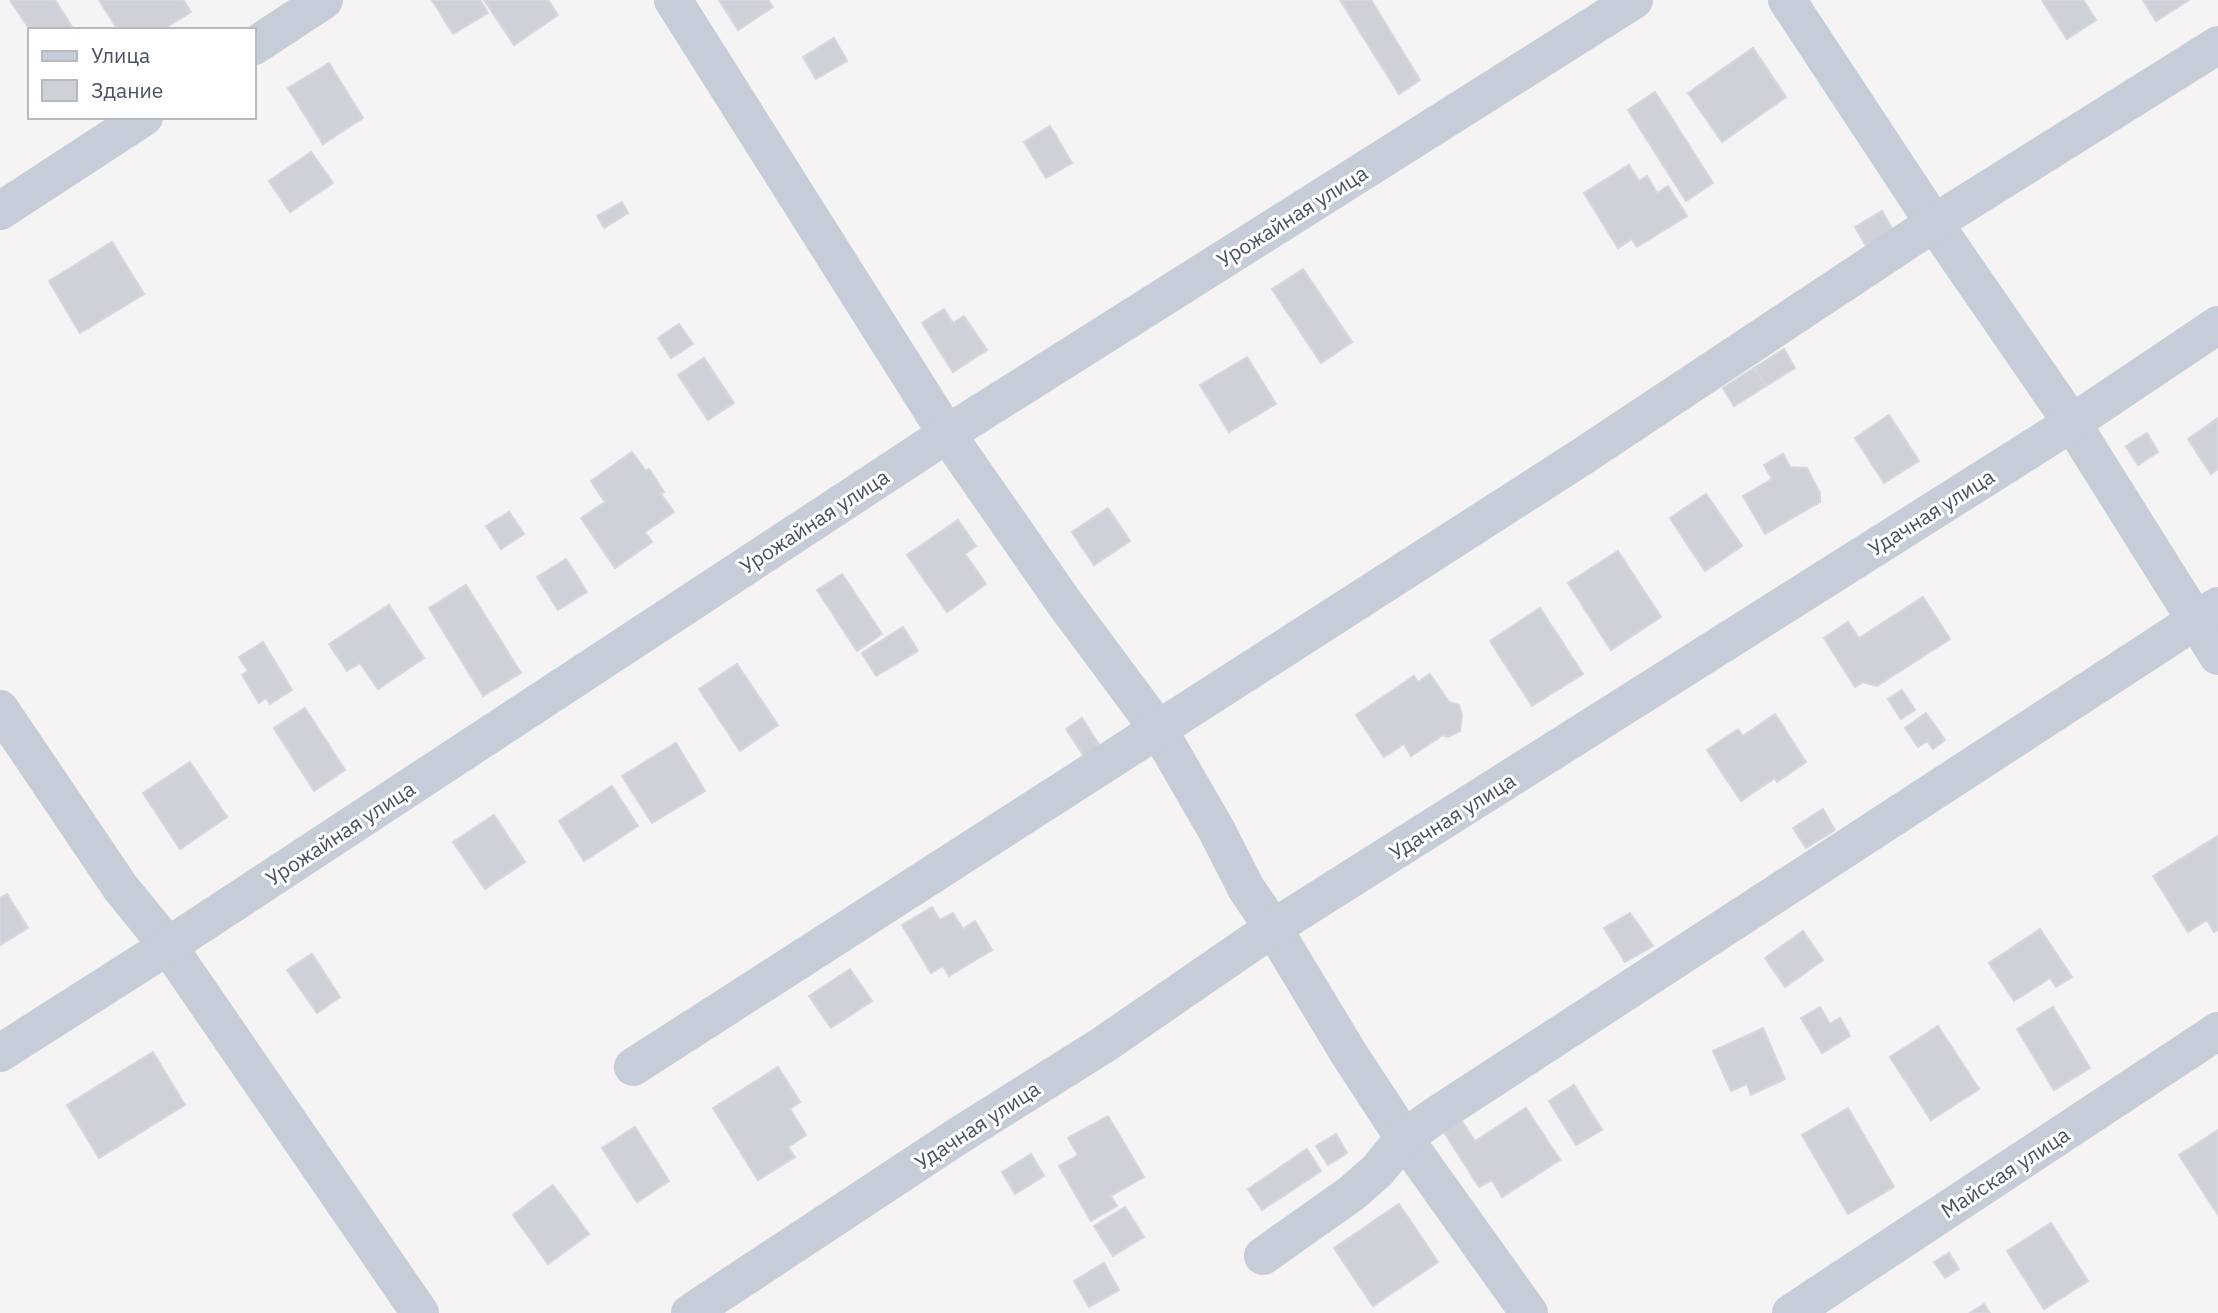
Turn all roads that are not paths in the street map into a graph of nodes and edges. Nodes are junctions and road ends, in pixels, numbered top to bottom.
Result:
1 (324, 0) edge
2 (673, 0) edge
3 (1634, 0) edge
4 (1787, 0) edge
5 (256, 45) edge
6 (2218, 46) edge
7 (141, 119) edge
8 (0, 211) edge
9 (1934, 223) junction
10 (2218, 325) edge
11 (2072, 422) junction
12 (947, 433) junction
13 (2207, 613) edge
14 (2218, 656) edge
15 (0, 709) edge
16 (1158, 729) junction
17 (1273, 928) junction
18 (168, 946) junction
19 (2218, 1031) edge
20 (0, 1053) edge
21 (633, 1067) dead end
22 (1404, 1138) junction
23 (1263, 1256) dead end
24 (420, 1313) edge
25 (690, 1313) edge
26 (1529, 1313) edge
27 (1791, 1313) edge

1 - 5 street
2 - 12 street
3 - 12 street, Урожайная улица
4 - 9 street
6 - 9 street
7 - 8 street
9 - 11 street
9 - 16 street
10 - 11 street, Удачная улица
11 - 13 street
11 - 17 street, Удачная улица
12 - 16 street
12 - 18 street, Урожайная улица
13 - 14 street
13 - 22 street
15 - 18 street
16 - 17 street
16 - 21 street
17 - 22 street
17 - 25 street, Удачная улица
18 - 20 street, Урожайная улица
18 - 24 street
19 - 27 street, Майская улица
22 - 23 street
22 - 26 street

